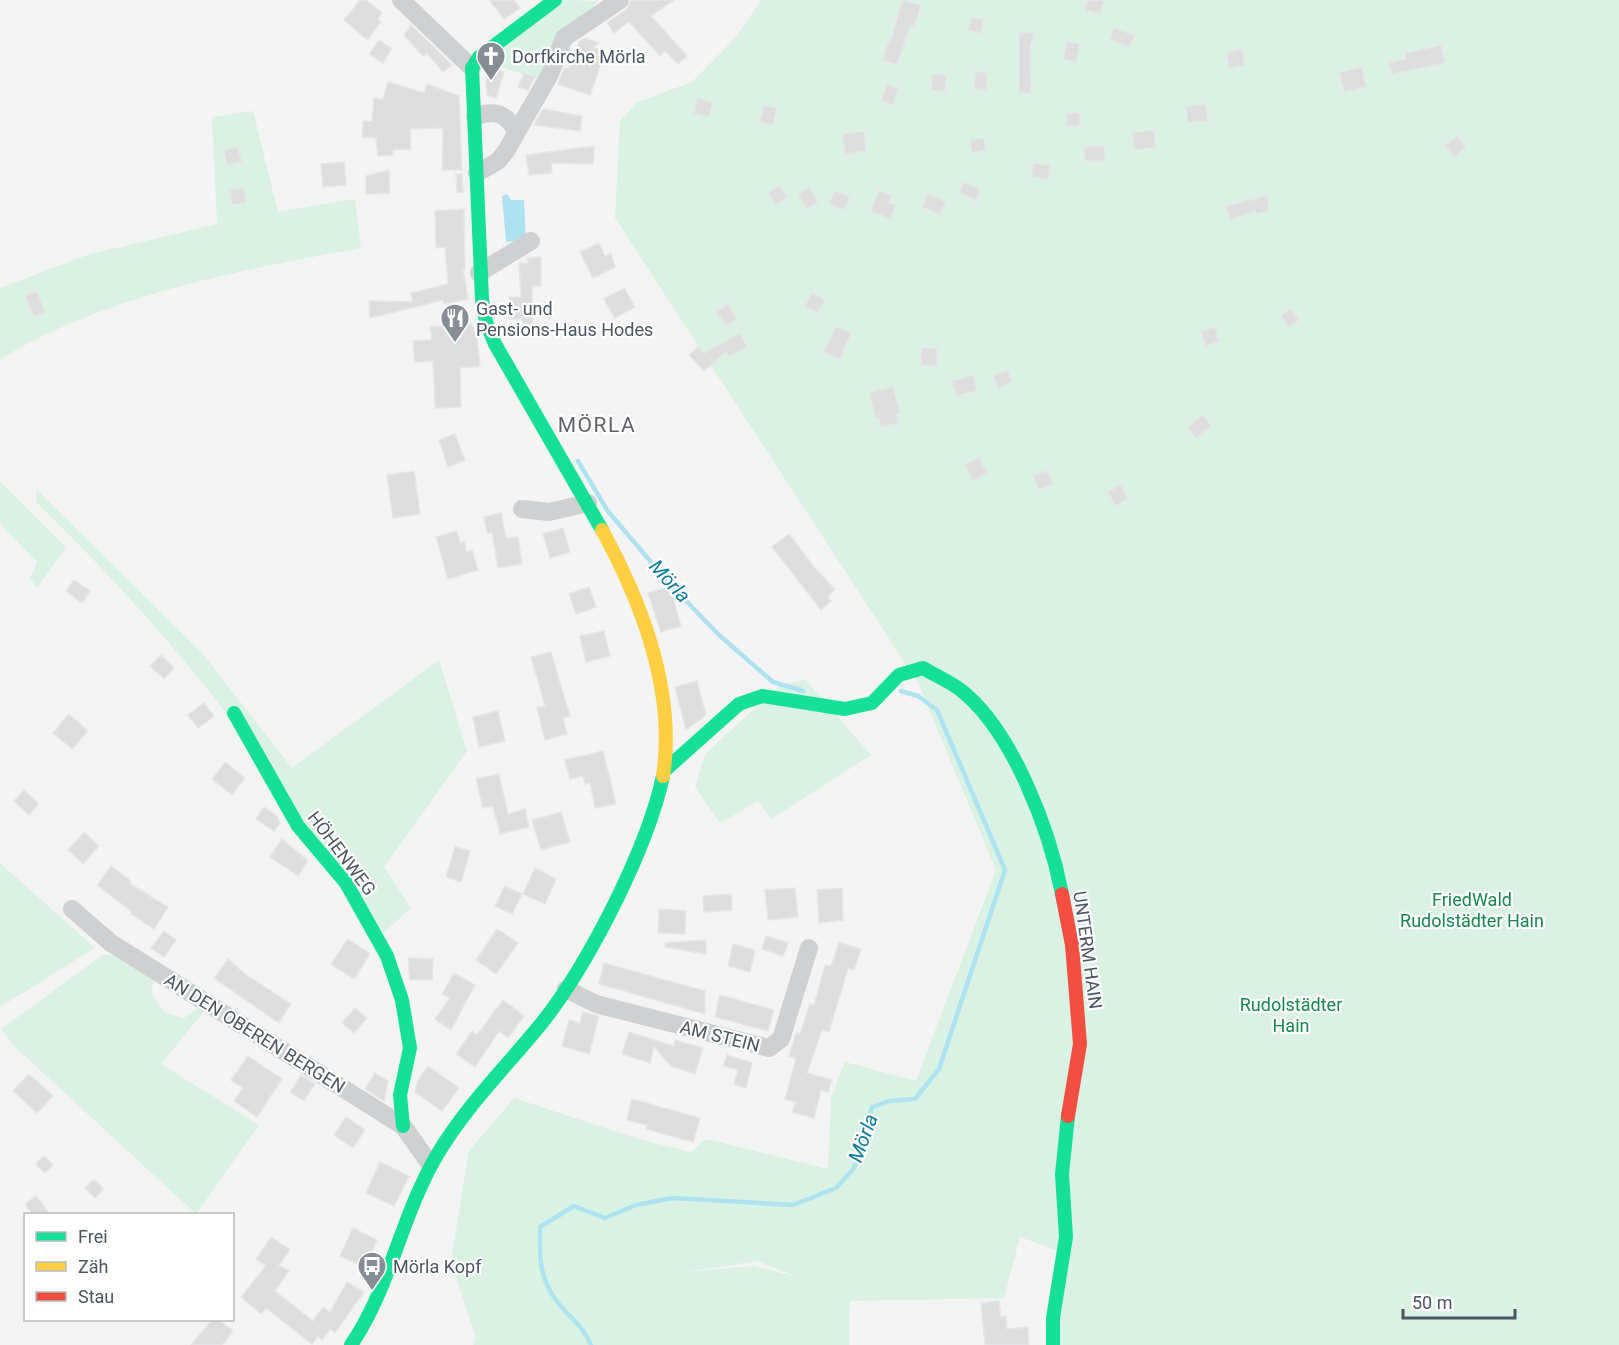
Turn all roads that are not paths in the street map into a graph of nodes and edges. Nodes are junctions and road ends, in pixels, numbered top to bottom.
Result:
1 (401, 0) edge
2 (555, 0) edge
3 (614, 2) edge
4 (472, 68) junction
5 (475, 117) junction
6 (516, 131) junction
7 (477, 173) junction
8 (531, 241) dead end
9 (479, 273) junction
10 (588, 503) junction
11 (522, 509) dead end
12 (234, 713) dead end
13 (664, 771) junction
14 (72, 909) dead end
15 (808, 948) dead end
16 (566, 989) junction
17 (403, 1126) junction
18 (430, 1164) junction
19 (352, 1344) edge
20 (1053, 1345) edge

1 - 4 street
2 - 4 street
3 - 6 street
4 - 5 street
5 - 6 street
5 - 7 street
6 - 7 street
7 - 9 street
8 - 9 street
9 - 10 street
10 - 11 street
10 - 13 street
12 - 17 street, HÖHENWEG
13 - 16 street
13 - 20 street, UNTERM HAIN
14 - 17 street, AN DEN OBEREN BERGEN
15 - 16 street, AM STEIN
16 - 18 street
17 - 18 street, AN DEN OBEREN BERGEN
18 - 19 street

